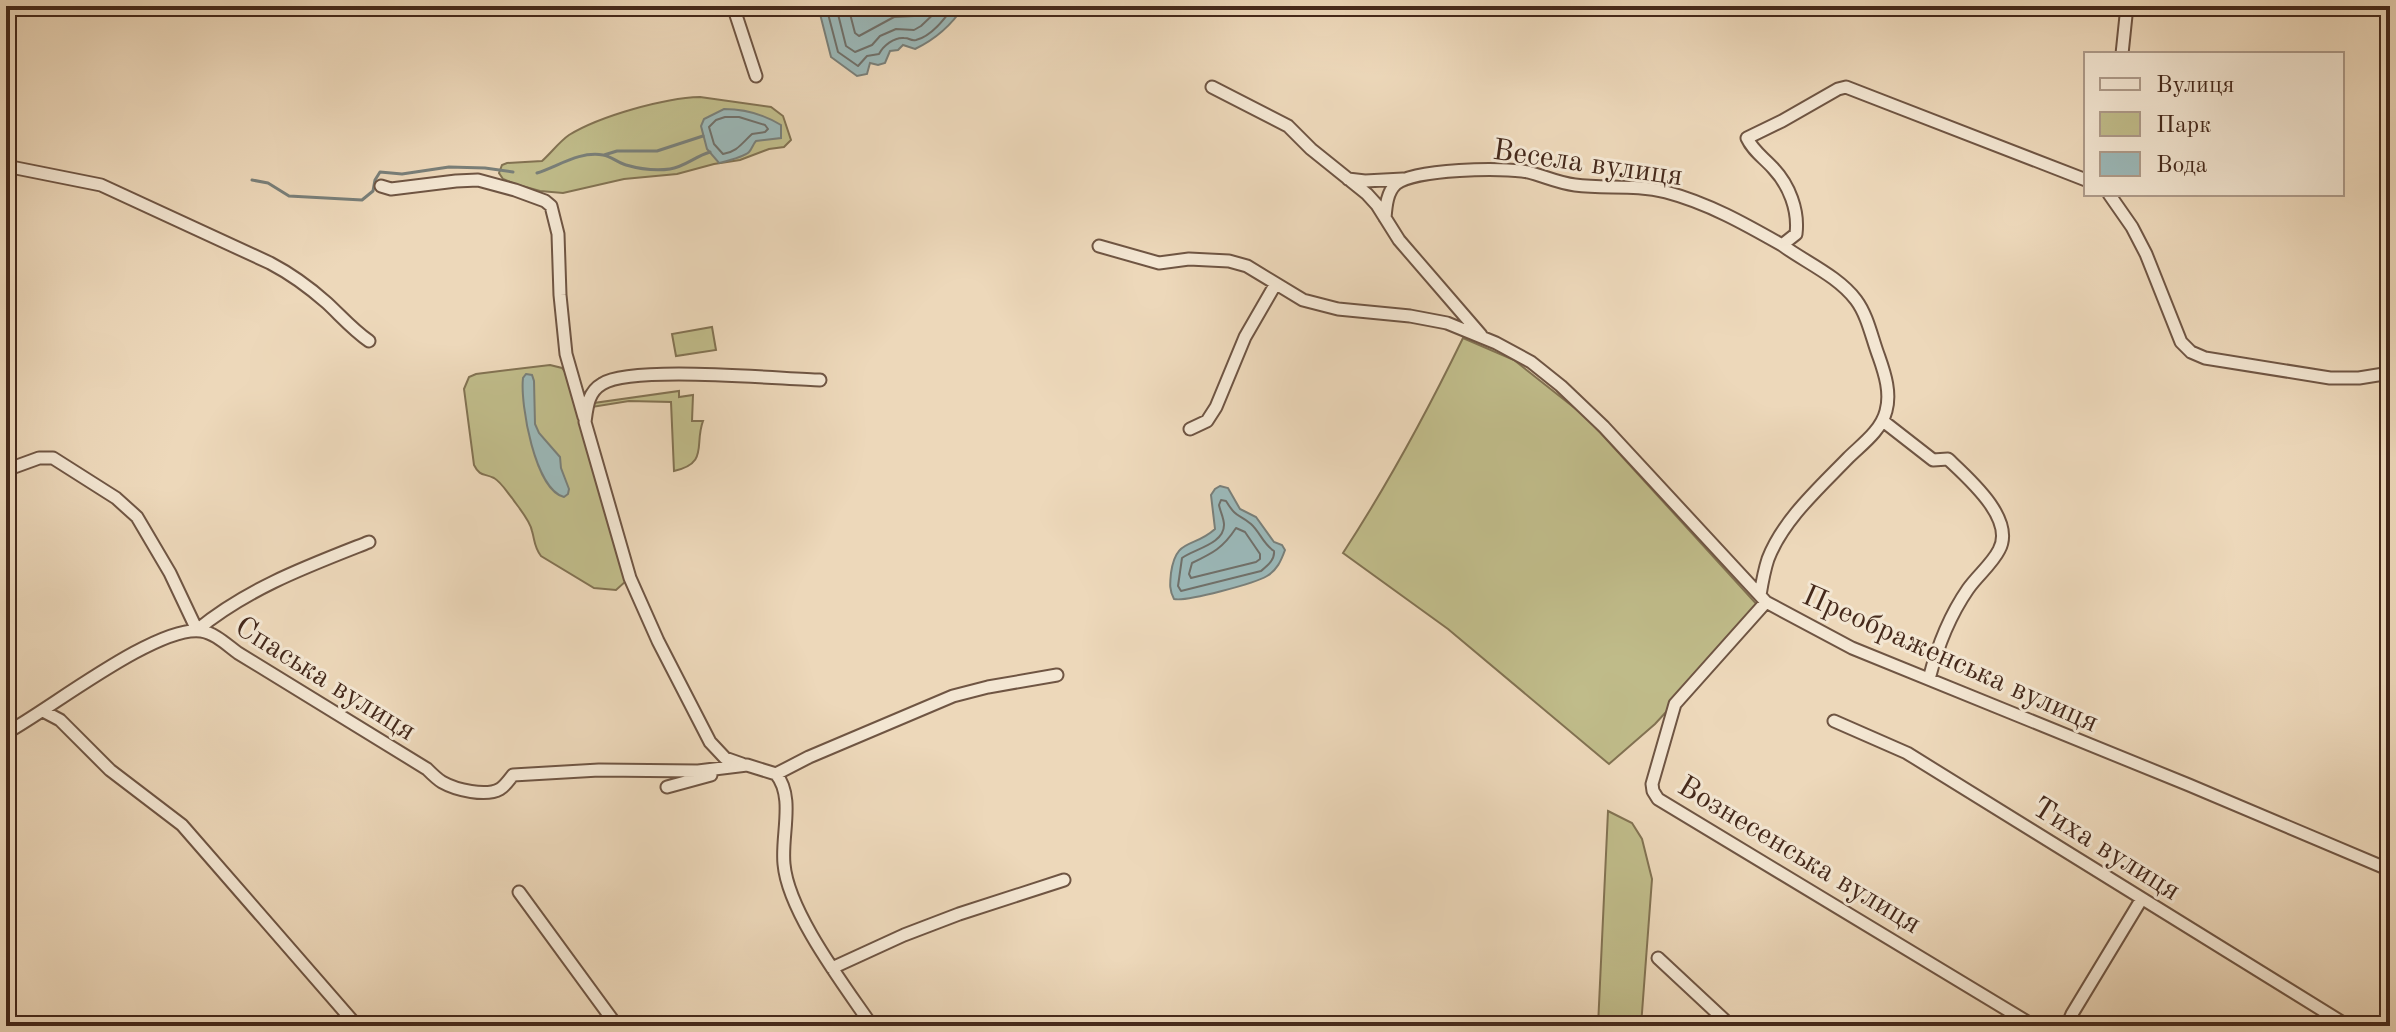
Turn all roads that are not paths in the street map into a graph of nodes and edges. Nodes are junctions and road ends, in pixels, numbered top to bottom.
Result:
1 (733, 6) edge
2 (2127, 6) edge
3 (2122, 52) edge
4 (756, 76) dead end
5 (1212, 87) dead end
6 (6, 166) edge
7 (1348, 179) junction
8 (1403, 179) junction
9 (2084, 179) edge
10 (381, 186) dead end
11 (2110, 196) edge
12 (1385, 218) junction
13 (1782, 245) junction
14 (1099, 246) dead end
15 (1275, 285) junction
16 (1482, 336) junction
17 (369, 341) dead end
18 (2390, 373) edge
19 (820, 380) dead end
20 (1883, 421) junction
21 (585, 422) junction
22 (1190, 429) dead end
23 (6, 470) edge
24 (369, 542) dead end
25 (1763, 599) junction
26 (197, 630) junction
27 (1057, 675) dead end
28 (1929, 679) junction
29 (43, 711) junction
30 (1834, 721) dead end
31 (6, 733) edge
32 (747, 765) junction
33 (776, 774) junction
34 (667, 787) dead end
35 (2390, 870) edge
36 (1064, 880) dead end
37 (519, 892) dead end
38 (2141, 900) junction
39 (1658, 958) dead end
40 (832, 968) junction
41 (357, 1026) edge
42 (617, 1026) edge
43 (872, 1026) edge
44 (1731, 1026) edge
45 (2034, 1026) edge
46 (2067, 1026) edge
47 (2348, 1026) edge

1 - 4 street
2 - 3 street
5 - 7 street, Преображенська вулиця
6 - 17 street
7 - 8 street, Весела вулиця
7 - 12 street, Преображенська вулиця
8 - 12 street
8 - 13 street, Весела вулиця
9 - 13 street
10 - 21 street
11 - 18 street
12 - 16 street, Преображенська вулиця
13 - 20 street, Весела вулиця
14 - 15 street, Преображенська вулиця
15 - 16 street, Преображенська вулиця
15 - 22 street
16 - 25 street, Преображенська вулиця
19 - 21 street
20 - 25 street
20 - 28 street
21 - 32 street
23 - 26 street
24 - 26 street, Спаська вулиця
25 - 28 street, Преображенська вулиця
25 - 45 street, Вознесенська вулиця
26 - 29 street, Спаська вулиця
26 - 32 street, Спаська вулиця
27 - 33 street
28 - 35 street, Преображенська вулиця
29 - 31 street, Спаська вулиця
29 - 41 street
30 - 38 street, Тиха вулиця
32 - 33 street
32 - 34 street
33 - 40 street
36 - 40 street
37 - 42 street
38 - 46 street
38 - 47 street, Тиха вулиця
39 - 44 street
40 - 43 street

